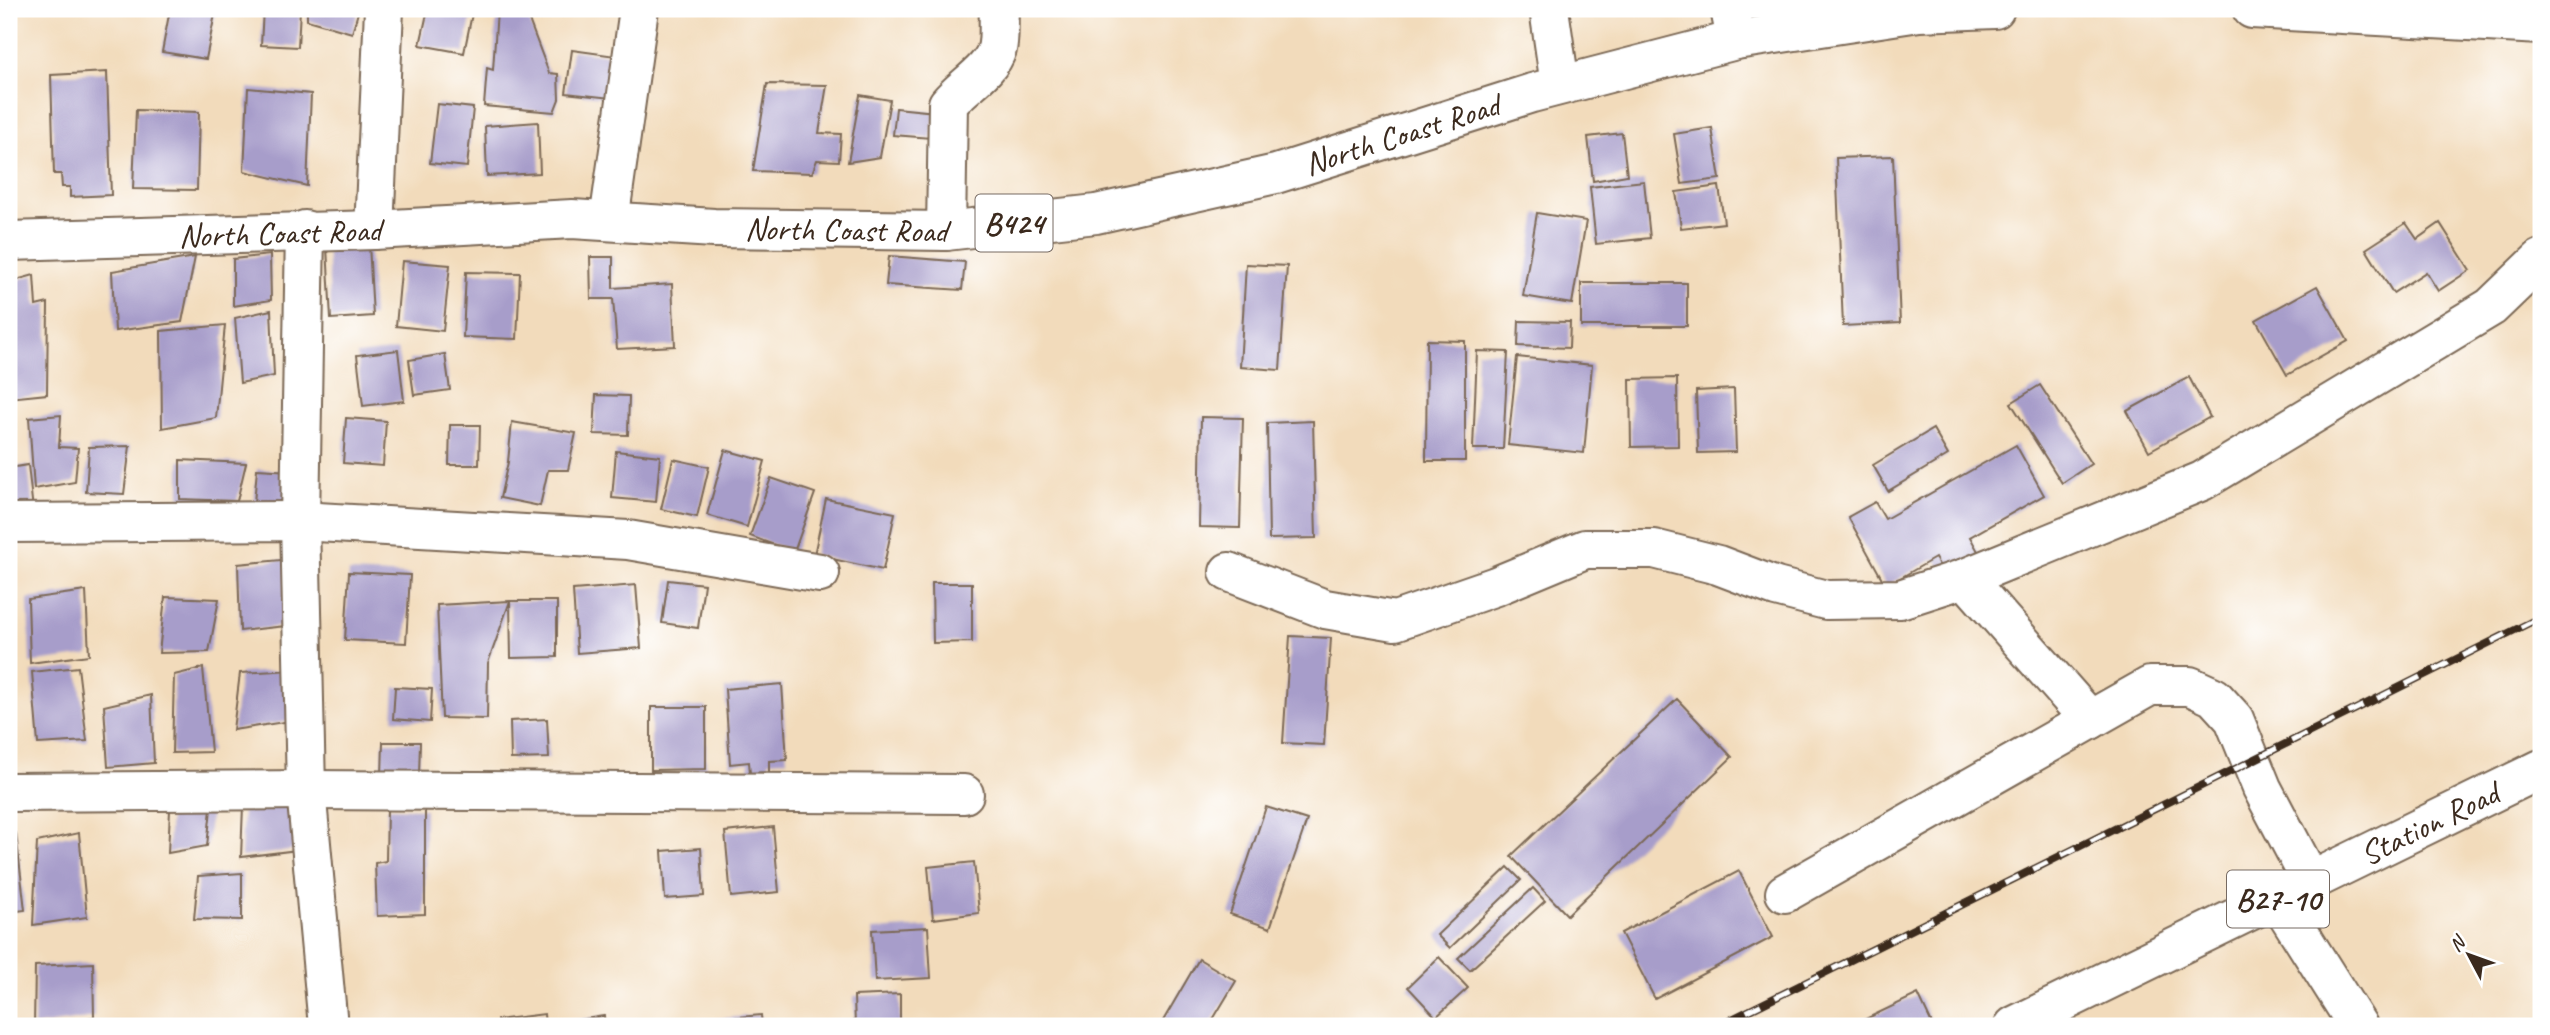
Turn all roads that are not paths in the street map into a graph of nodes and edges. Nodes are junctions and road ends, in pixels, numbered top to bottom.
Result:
1 (384, 9) edge
2 (639, 9) edge
3 (999, 9) edge
4 (1549, 9) edge
5 (1995, 9) edge
6 (2252, 9) edge
7 (1919, 10) edge
8 (1733, 24) edge
9 (2541, 26) edge
10 (1560, 85) junction
11 (609, 221) junction
12 (305, 230) junction
13 (374, 230) junction
14 (946, 231) junction
15 (9, 241) edge
16 (2541, 259) edge
17 (300, 521) junction
18 (9, 523) edge
19 (1229, 572) dead end
20 (820, 573) dead end
21 (1965, 578) junction
22 (2090, 720) junction
23 (2541, 769) edge
24 (306, 790) junction
25 (9, 792) edge
26 (964, 794) dead end
27 (2312, 883) junction
28 (1785, 893) dead end
29 (2278, 899) junction
30 (321, 1026) edge
31 (2014, 1026) edge
32 (2358, 1026) edge

1 - 13 street
2 - 11 street
3 - 14 street
4 - 10 street
5 - 7 street, North Coast Road / B424
6 - 9 street
7 - 8 street, North Coast Road / B424
8 - 10 street, North Coast Road / B424
10 - 14 street, North Coast Road / B424
11 - 13 street, North Coast Road / B424
11 - 14 street, North Coast Road / B424
12 - 13 street, North Coast Road / B424
12 - 15 street, North Coast Road / B424
12 - 17 street
16 - 21 street
17 - 18 street
17 - 20 street
17 - 24 street
19 - 21 street
21 - 22 street
22 - 27 street
22 - 28 street
23 - 27 street, Station Road / B27-10
24 - 25 street
24 - 26 street
24 - 30 street
27 - 29 street, Station Road / B27-10
29 - 31 street, Station Road / B27-10
29 - 32 street

